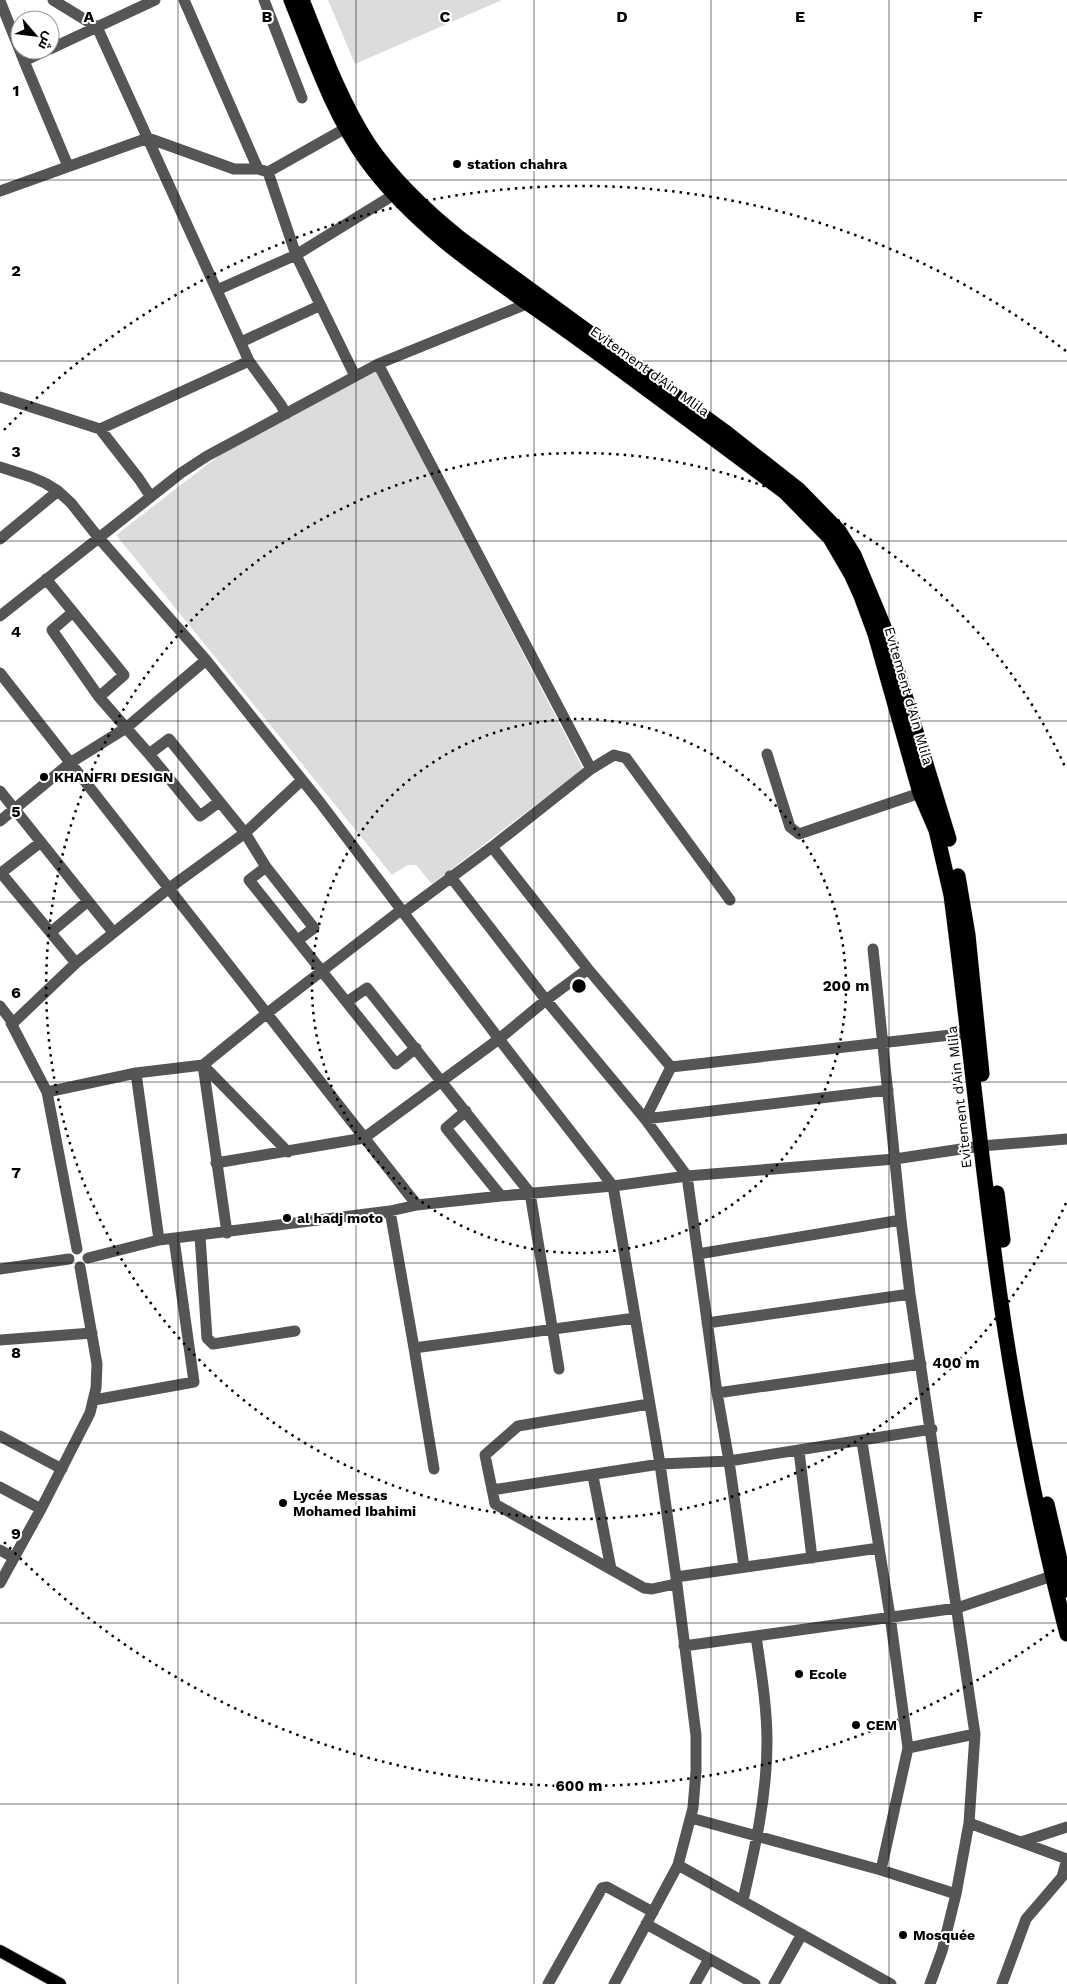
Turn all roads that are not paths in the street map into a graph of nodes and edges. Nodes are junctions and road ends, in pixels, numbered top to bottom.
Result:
1 (53, 0) edge
2 (154, 0) edge
3 (184, 0) edge
4 (264, 0) edge
5 (291, 0) edge
6 (302, 0) edge
7 (0, 1) edge
8 (98, 27) junction
9 (60, 44) edge
10 (24, 61) joint
11 (302, 98) dead end
12 (346, 128) junction
13 (148, 138) junction
14 (68, 166) junction
15 (263, 171) junction
16 (0, 191) edge
17 (395, 194) junction
18 (296, 255) junction
19 (217, 290) junction
20 (532, 299) junction
21 (319, 306) junction
22 (241, 342) junction
23 (250, 361) junction
24 (378, 364) junction
25 (355, 376) junction
26 (0, 397) edge
27 (286, 414) junction
28 (100, 429) junction
29 (0, 467) edge
30 (58, 491) junction
31 (151, 497) junction
32 (98, 537) junction
33 (0, 539) edge
34 (46, 579) junction
35 (74, 612) junction
36 (0, 616) edge
37 (206, 660) junction
38 (0, 674) edge
39 (99, 697) junction
40 (126, 728) junction
41 (150, 754) junction
42 (767, 754) dead end
43 (70, 763) junction
44 (591, 769) junction
45 (302, 780) junction
46 (0, 791) edge
47 (920, 793) junction
48 (219, 802) junction
49 (15, 809) junction
50 (0, 821) edge
51 (245, 833) junction
52 (41, 842) junction
53 (492, 847) junction
54 (266, 867) junction
55 (450, 876) junction
56 (168, 889) junction
57 (730, 900) dead end
58 (88, 901) junction
59 (402, 911) junction
60 (51, 932) junction
61 (113, 932) junction
62 (298, 940) junction
63 (873, 949) dead end
64 (76, 963) junction
65 (588, 969) junction
66 (322, 970) junction
67 (546, 1000) junction
68 (348, 1002) junction
69 (0, 1006) edge
70 (266, 1014) junction
71 (13, 1023) junction
72 (968, 1033) junction
73 (499, 1040) junction
74 (882, 1044) junction
75 (416, 1048) junction
76 (203, 1065) junction
77 (671, 1067) junction
78 (136, 1073) junction
79 (442, 1082) junction
80 (888, 1090) junction
81 (47, 1092) junction
82 (466, 1111) junction
83 (645, 1119) junction
84 (364, 1138) junction
85 (1067, 1139) edge
86 (986, 1146) junction
87 (288, 1152) junction
88 (895, 1159) junction
89 (216, 1163) junction
90 (687, 1176) junction
91 (613, 1186) junction
92 (530, 1193) junction
93 (501, 1196) junction
94 (417, 1205) junction
95 (390, 1211) junction
96 (901, 1220) junction
97 (227, 1233) junction
98 (200, 1236) junction
99 (174, 1239) junction
100 (159, 1240) junction
101 (78, 1249) junction
102 (698, 1254) junction
103 (88, 1258) junction
104 (69, 1259) junction
105 (80, 1267) junction
106 (0, 1269) edge
107 (910, 1294) junction
108 (634, 1318) junction
109 (707, 1323) junction
110 (553, 1330) junction
111 (295, 1331) dead end
112 (92, 1333) junction
113 (0, 1340) edge
114 (414, 1348) junction
115 (921, 1364) junction
116 (559, 1369) dead end
117 (717, 1393) junction
118 (94, 1400) junction
119 (649, 1404) junction
120 (932, 1429) junction
121 (0, 1436) edge
122 (862, 1442) junction
123 (799, 1451) junction
124 (729, 1461) junction
125 (660, 1464) junction
126 (62, 1469) junction
127 (434, 1469) dead end
128 (593, 1476) junction
129 (0, 1487) edge
130 (492, 1490) junction
131 (41, 1509) junction
132 (879, 1548) junction
133 (0, 1550) edge
134 (14, 1558) junction
135 (812, 1558) junction
136 (744, 1568) junction
137 (611, 1569) junction
138 (1052, 1576) junction
139 (675, 1580) junction
140 (0, 1583) edge
141 (1067, 1590) edge
142 (957, 1608) junction
143 (890, 1616) junction
144 (1067, 1634) edge
145 (756, 1636) junction
146 (684, 1646) junction
147 (976, 1734) junction
148 (908, 1748) junction
149 (691, 1818) junction
150 (969, 1823) junction
151 (1067, 1826) edge
152 (758, 1835) junction
153 (1021, 1842) junction
154 (1067, 1859) edge
155 (678, 1865) junction
156 (882, 1870) junction
157 (956, 1894) junction
158 (742, 1900) junction
159 (652, 1912) junction
160 (646, 1924) junction
161 (802, 1934) junction
162 (0, 1951) edge
163 (709, 1959) junction
164 (60, 1984) edge
165 (548, 1984) edge
166 (614, 1984) edge
167 (695, 1984) edge
168 (755, 1984) edge
169 (774, 1984) edge
170 (891, 1984) edge
171 (930, 1984) edge
172 (1002, 1984) edge

1 - 8 street
2 - 8 street
3 - 15 street
4 - 11 street
5 - 12 highway, Evitement d'Ain Mlila
6 - 20 highway, Evitement d'Ain Mlila
7 - 10 street
8 - 9 street
8 - 13 street
10 - 14 street
12 - 15 street
12 - 17 highway, Evitement d'Ain Mlila
13 - 14 street
13 - 15 street
13 - 19 street
14 - 16 street
15 - 18 street
17 - 18 street
17 - 20 highway, Evitement d'Ain Mlila
18 - 19 street
18 - 21 street
19 - 22 street
20 - 24 street
20 - 47 highway, Evitement d'Ain Mlila
20 - 86 highway, Evitement d'Ain Mlila
21 - 22 street
21 - 25 street
22 - 23 street
23 - 27 street
23 - 28 street
24 - 25 street
24 - 44 street
25 - 27 street
26 - 28 street
27 - 31 street
28 - 31 street
29 - 30 street
30 - 32 street
30 - 33 street
31 - 32 street
32 - 34 street
32 - 37 street
34 - 35 street
34 - 36 street
35 - 39 street
35 - 39 street
37 - 40 street
37 - 45 street
38 - 43 street
39 - 40 street
40 - 41 street
40 - 43 street
41 - 48 street
41 - 48 street
42 - 47 street
43 - 49 street
43 - 56 street
44 - 53 street
44 - 57 street
45 - 51 street
45 - 59 street
46 - 49 street
47 - 72 highway, Evitement d'Ain Mlila
48 - 51 street
49 - 50 street
49 - 52 street
51 - 54 street
51 - 56 street
52 - 58 street
52 - 60 street
53 - 55 street
53 - 65 street
54 - 62 street
54 - 62 street
55 - 59 street
55 - 67 street
56 - 61 street
56 - 70 street
58 - 60 street
58 - 61 street
59 - 66 street
59 - 73 street
60 - 64 street
61 - 64 street
62 - 66 street
63 - 74 street
64 - 71 street
65 - 67 street
65 - 77 street
66 - 68 street
66 - 70 street
67 - 73 street
67 - 83 street
68 - 75 street
68 - 75 street
69 - 71 street
70 - 76 street
70 - 84 street
71 - 81 street
72 - 74 street
72 - 86 highway, Evitement d'Ain Mlila
73 - 79 street
73 - 91 street
74 - 77 street
74 - 80 street
75 - 79 street
76 - 78 street
76 - 87 street
76 - 89 street
77 - 83 street
78 - 81 street
78 - 100 street
79 - 82 street
79 - 84 street
80 - 83 street
80 - 88 street
81 - 101 street
82 - 92 street
82 - 93 street
83 - 90 street
84 - 87 street
84 - 94 street
85 - 86 street
86 - 88 street
86 - 138 highway, Evitement d'Ain Mlila
86 - 141 highway, Evitement d'Ain Mlila
87 - 89 street
88 - 90 street
88 - 96 street
89 - 97 street
90 - 91 street
90 - 102 street
91 - 92 street
91 - 108 street
92 - 93 street
92 - 110 street
93 - 94 street
94 - 95 street
95 - 97 street
95 - 114 street
96 - 102 street
96 - 107 street
97 - 98 street
98 - 99 street
98 - 111 street
99 - 100 street
99 - 118 street
100 - 103 street
101 - 103 street
101 - 104 street
102 - 109 street
103 - 105 street
104 - 105 street
104 - 106 street
105 - 112 street
107 - 109 street
107 - 115 street
108 - 110 street
108 - 119 street
109 - 117 street
110 - 114 street
110 - 116 street
112 - 113 street
112 - 118 street
114 - 127 street
115 - 117 street
115 - 120 street
117 - 124 street
118 - 126 street
119 - 125 street
119 - 130 street
120 - 122 street
120 - 142 street
121 - 126 street
122 - 123 street
122 - 132 street
123 - 124 street
123 - 135 street
124 - 125 street
124 - 136 street
125 - 128 street
125 - 139 street
126 - 131 street
128 - 130 street
128 - 137 street
129 - 131 street
130 - 137 street
131 - 134 street
132 - 135 street
132 - 143 street
133 - 134 street
134 - 140 street
135 - 136 street
136 - 139 street
137 - 139 street
138 - 142 street
138 - 144 highway, Evitement d'Ain Mlila
139 - 146 street
142 - 143 street
142 - 147 street
143 - 145 street
143 - 148 street
145 - 146 street
145 - 152 street
146 - 149 street
147 - 148 street
147 - 150 street
148 - 156 street
149 - 152 street
149 - 155 street
150 - 153 street
150 - 157 street
151 - 153 street
152 - 156 street
152 - 158 street
153 - 154 street
154 - 172 street
155 - 158 street
155 - 159 street
156 - 157 street
157 - 171 street
158 - 161 street
159 - 160 street
159 - 165 street
160 - 163 street
160 - 166 street
161 - 169 street
161 - 170 street
162 - 164 main road
163 - 167 street
163 - 168 street

